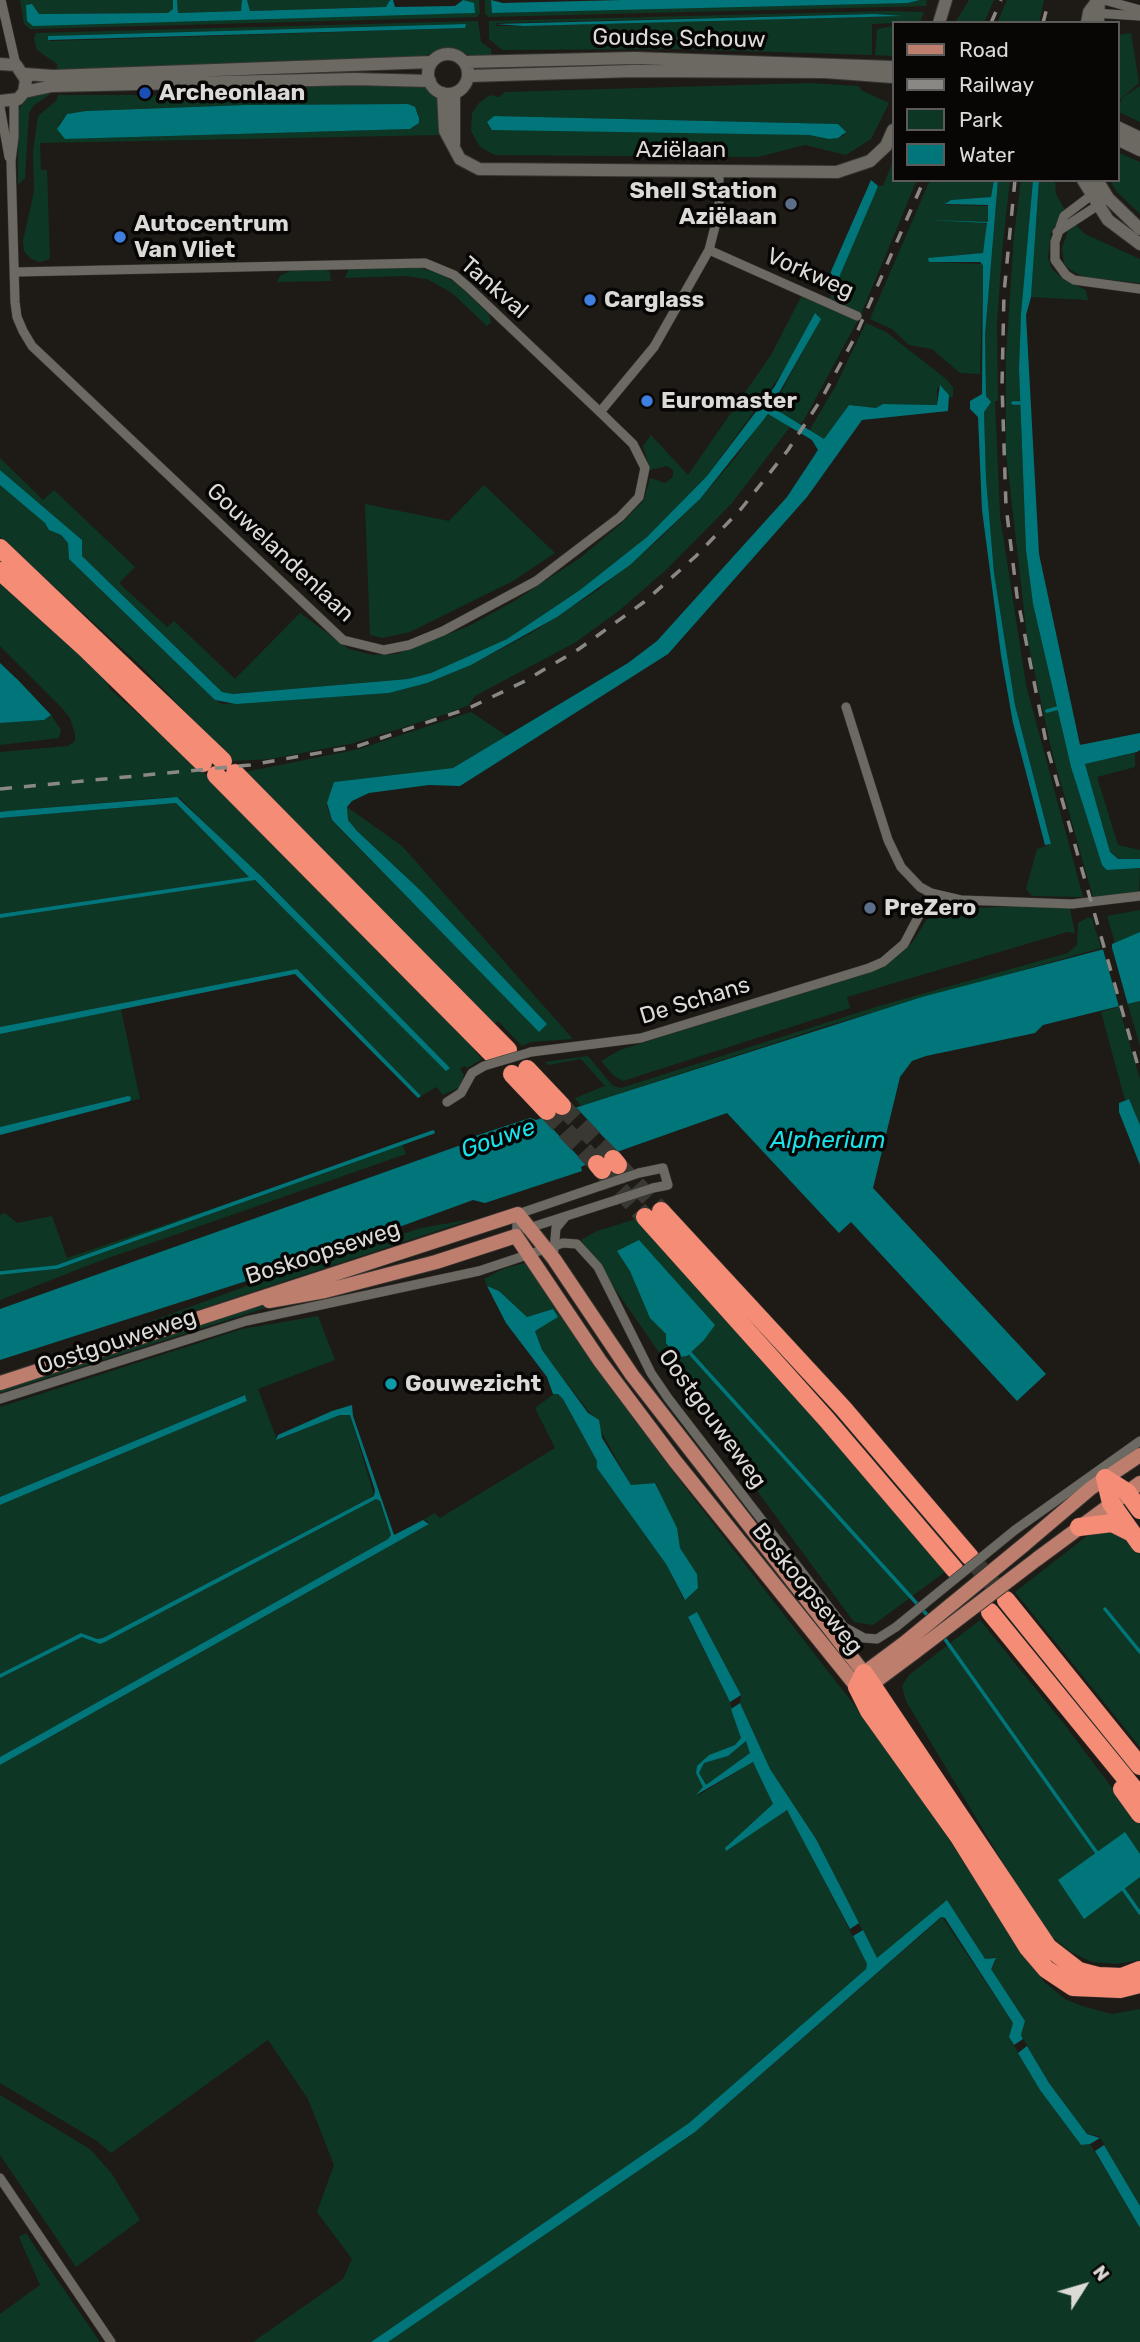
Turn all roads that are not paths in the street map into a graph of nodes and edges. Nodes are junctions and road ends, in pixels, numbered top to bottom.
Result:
1 (1, 0) edge
2 (947, 0) edge
3 (1100, 0) edge
4 (1140, 9) edge
5 (1140, 16) edge
6 (1093, 18) edge
7 (940, 21) edge
8 (5, 33) edge
9 (432, 62) junction
10 (465, 62) junction
11 (0, 64) edge
12 (892, 67) edge
13 (20, 69) junction
14 (876, 70) junction
15 (468, 76) junction
16 (892, 78) edge
17 (430, 81) junction
18 (24, 92) junction
19 (449, 93) junction
20 (0, 101) edge
21 (14, 101) junction
22 (0, 107) edge
23 (892, 132) edge
24 (1126, 136) edge
25 (1140, 150) edge
26 (10, 161) junction
27 (719, 172) junction
28 (1085, 182) edge
29 (1099, 194) edge
30 (1140, 229) edge
31 (1140, 244) edge
32 (709, 250) junction
33 (16, 272) junction
34 (1140, 289) edge
35 (857, 316) dead end
36 (600, 412) junction
37 (0, 548) edge
38 (0, 571) edge
39 (846, 707) dead end
40 (219, 768) junction
41 (931, 893) junction
42 (1140, 896) edge
43 (495, 1057) junction
44 (523, 1065) junction
45 (447, 1102) dead end
46 (554, 1108) tunnel mouth
47 (518, 1214) junction
48 (567, 1215) junction
49 (530, 1226) junction
50 (516, 1236) junction
51 (497, 1243) junction
52 (552, 1251) junction
53 (527, 1255) junction
54 (223, 1310) junction
55 (0, 1383) edge
56 (0, 1399) edge
57 (1140, 1441) edge
58 (1140, 1455) edge
59 (1105, 1478) junction
60 (1133, 1488) edge
61 (1111, 1503) junction
62 (1140, 1510) edge
63 (1079, 1527) junction
64 (1137, 1539) edge
65 (970, 1557) tunnel mouth
66 (955, 1570) tunnel mouth
67 (1006, 1600) tunnel mouth
68 (990, 1612) tunnel mouth
69 (911, 1646) junction
70 (864, 1681) junction
71 (1059, 1696) junction
72 (1111, 1729) junction
73 (1140, 1759) edge
74 (1140, 1766) edge
75 (1140, 1796) edge
76 (1140, 1814) edge
77 (1140, 1970) edge
78 (1140, 1984) edge
79 (0, 2178) edge
80 (111, 2342) edge

1 - 8 street
2 - 7 main road
3 - 4 street
3 - 6 main road
5 - 6 street
8 - 13 street
9 - 10 main road
9 - 13 main road
9 - 17 main road
10 - 14 main road, Goudse Schouw
10 - 15 main road
11 - 13 main road
12 - 14 main road, Goudse Schouw
13 - 18 main road
14 - 15 main road, Goudse Schouw
14 - 16 main road, Goudse Schouw
15 - 19 main road
17 - 18 main road
17 - 19 main road
18 - 21 main road
19 - 27 main road, Aziëlaan
20 - 21 main road
21 - 26 street, Gouwelandenlaan
22 - 26 street, Gouwelandenlaan
23 - 27 main road, Aziëlaan
24 - 25 main road
26 - 33 street, Gouwelandenlaan
27 - 32 street
28 - 29 main road
29 - 30 main road
29 - 31 main road
29 - 34 street
32 - 35 street, Vorkweg
32 - 36 street
33 - 36 street, Tankval
33 - 36 street, Gouwelandenlaan
37 - 40 highway
38 - 40 highway
39 - 41 street
40 - 43 highway
41 - 42 street
41 - 44 street, De Schans
43 - 44 street, De Schans, bridge
43 - 45 street
44 - 46 highway
47 - 48 street, Boskoopseweg, bridge
47 - 49 main road, Boskoopseweg
47 - 50 street
47 - 54 main road, Boskoopseweg
48 - 49 street, Boskoopseweg
48 - 52 street
49 - 50 street, Boskoopseweg
49 - 52 main road, Boskoopseweg
50 - 51 main road, Boskoopseweg
50 - 53 main road, Boskoopseweg
51 - 53 main road
51 - 54 main road, Boskoopseweg
52 - 53 street, Oostgouweweg
52 - 57 street, Oostgouweweg, bridge
52 - 70 main road, Boskoopseweg
53 - 56 street, Oostgouweweg
53 - 70 main road, Boskoopseweg
54 - 55 main road, Boskoopseweg
58 - 59 main road
59 - 60 highway
59 - 61 highway
59 - 69 main road, bridge
60 - 61 main road
60 - 62 highway
61 - 63 main road
61 - 64 highway
63 - 64 highway
63 - 69 main road, bridge
65 - 66 highway
67 - 72 highway
68 - 71 highway
69 - 70 main road
70 - 77 highway
70 - 78 highway
71 - 75 highway
71 - 76 highway
72 - 73 highway
72 - 74 highway
79 - 80 street

